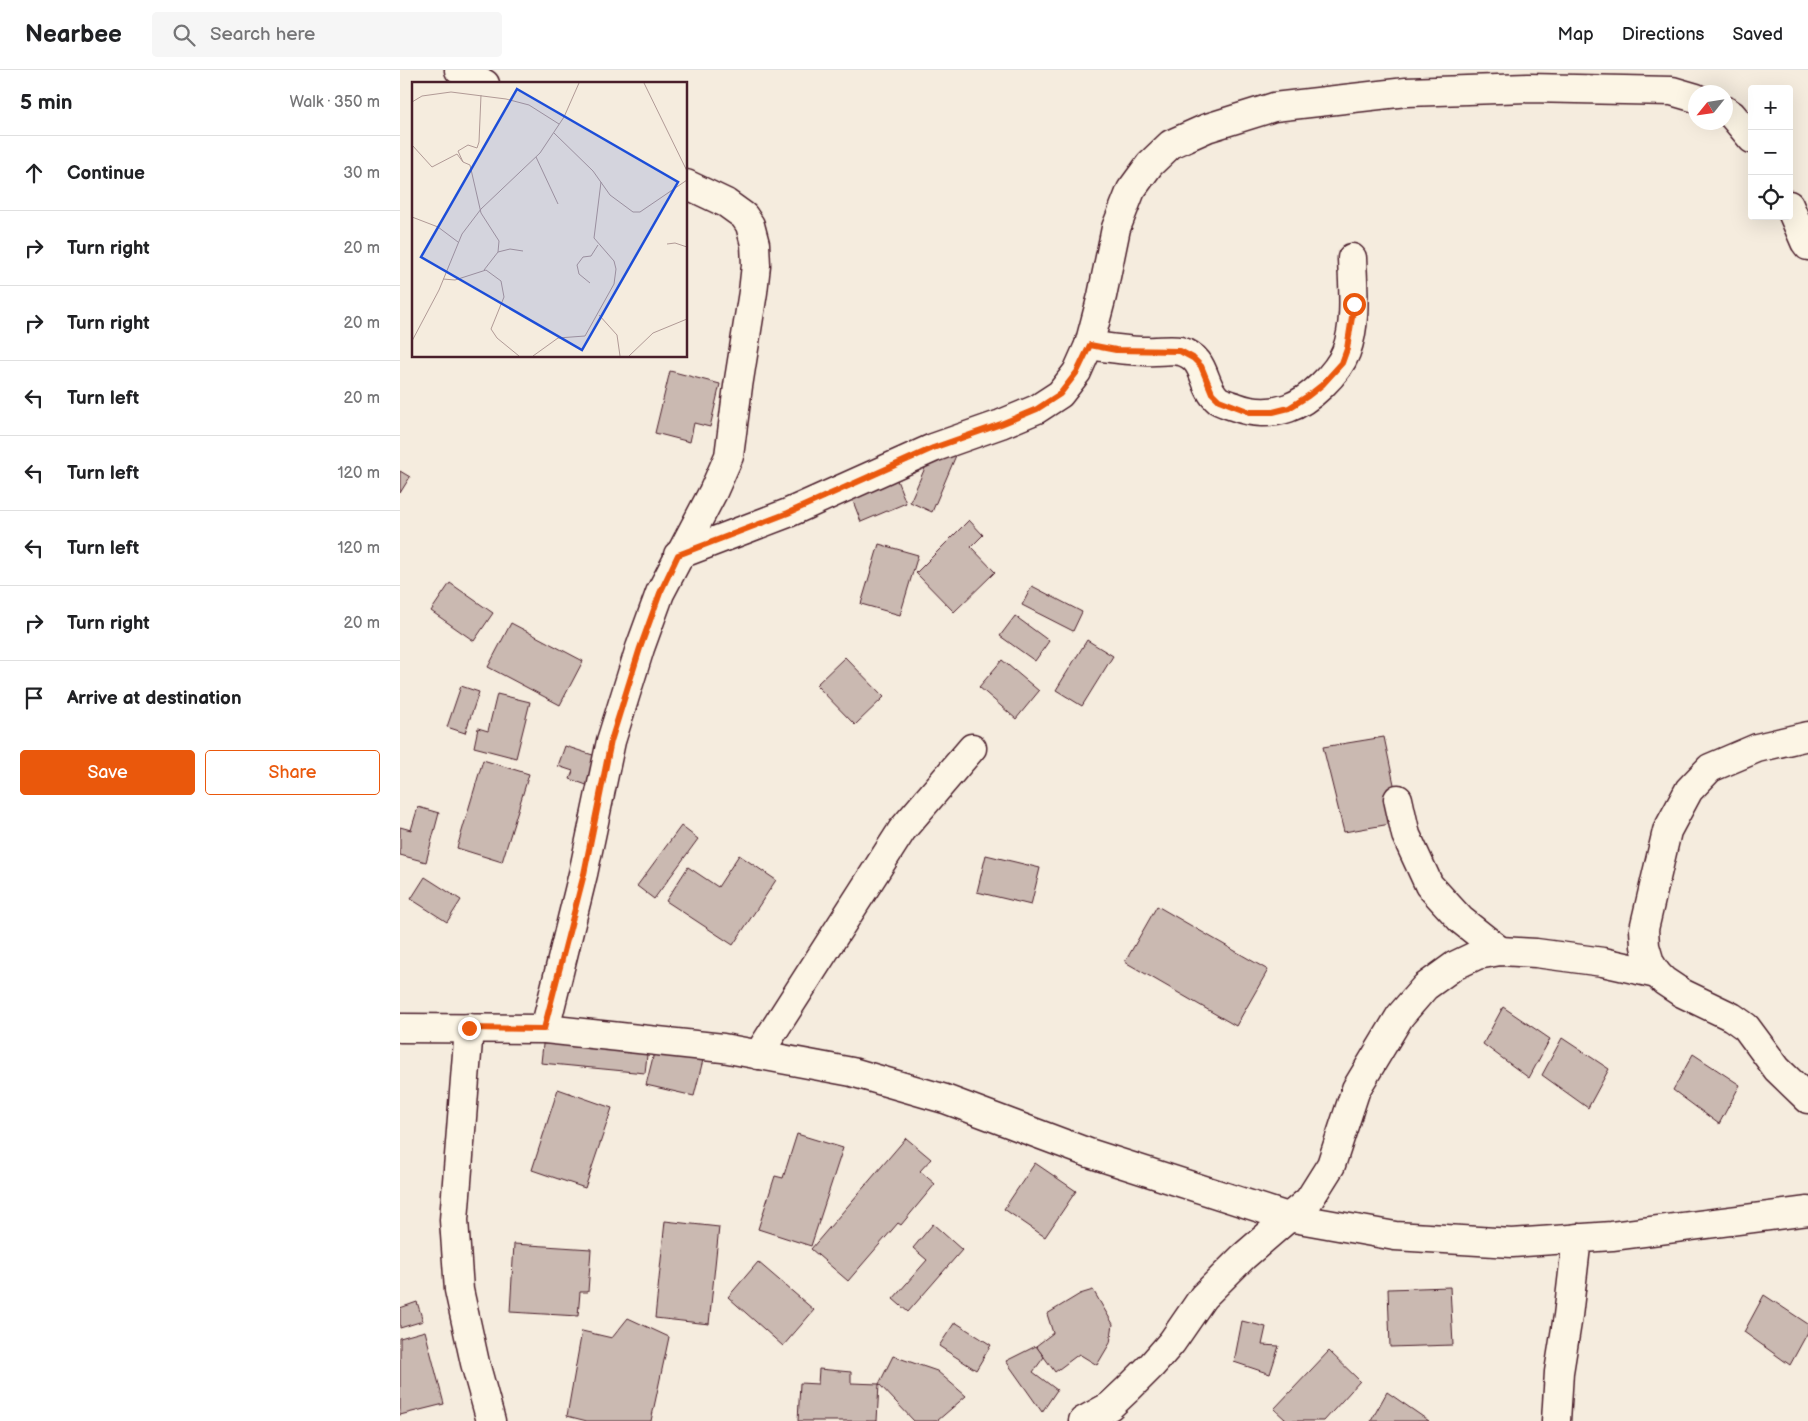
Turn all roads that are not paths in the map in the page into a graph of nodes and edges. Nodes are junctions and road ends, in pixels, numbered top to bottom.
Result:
1 (459, 70) edge
2 (1532, 79) edge
3 (481, 82) edge
4 (1688, 95) edge
5 (1733, 116) edge
6 (1748, 134) edge
7 (688, 185) edge
8 (1793, 214) edge
9 (1808, 246) edge
10 (1352, 258) dead end
11 (1090, 345) junction
12 (678, 555) junction
13 (1808, 736) edge
14 (972, 748) dead end
15 (1398, 800) dead end
16 (1644, 928) junction
17 (1500, 951) junction
18 (1603, 962) junction
19 (1657, 974) junction
20 (400, 1028) edge
21 (469, 1028) junction
22 (544, 1029) junction
23 (758, 1055) junction
24 (1808, 1099) edge
25 (1808, 1212) edge
26 (1288, 1217) junction
27 (1577, 1238) junction
28 (491, 1421) edge
29 (1083, 1421) edge
30 (1556, 1421) edge

1 - 3 street
2 - 4 street
2 - 11 street
5 - 6 street
7 - 12 street
8 - 9 street
10 - 11 street
11 - 12 street
12 - 22 street
13 - 16 street
14 - 23 street
15 - 17 street
16 - 18 street
16 - 19 street
17 - 18 street
17 - 26 street
18 - 19 street
19 - 24 street
20 - 21 street
21 - 22 street
21 - 28 street
22 - 23 street
23 - 26 street
25 - 27 street
26 - 27 street
26 - 29 street
27 - 30 street

